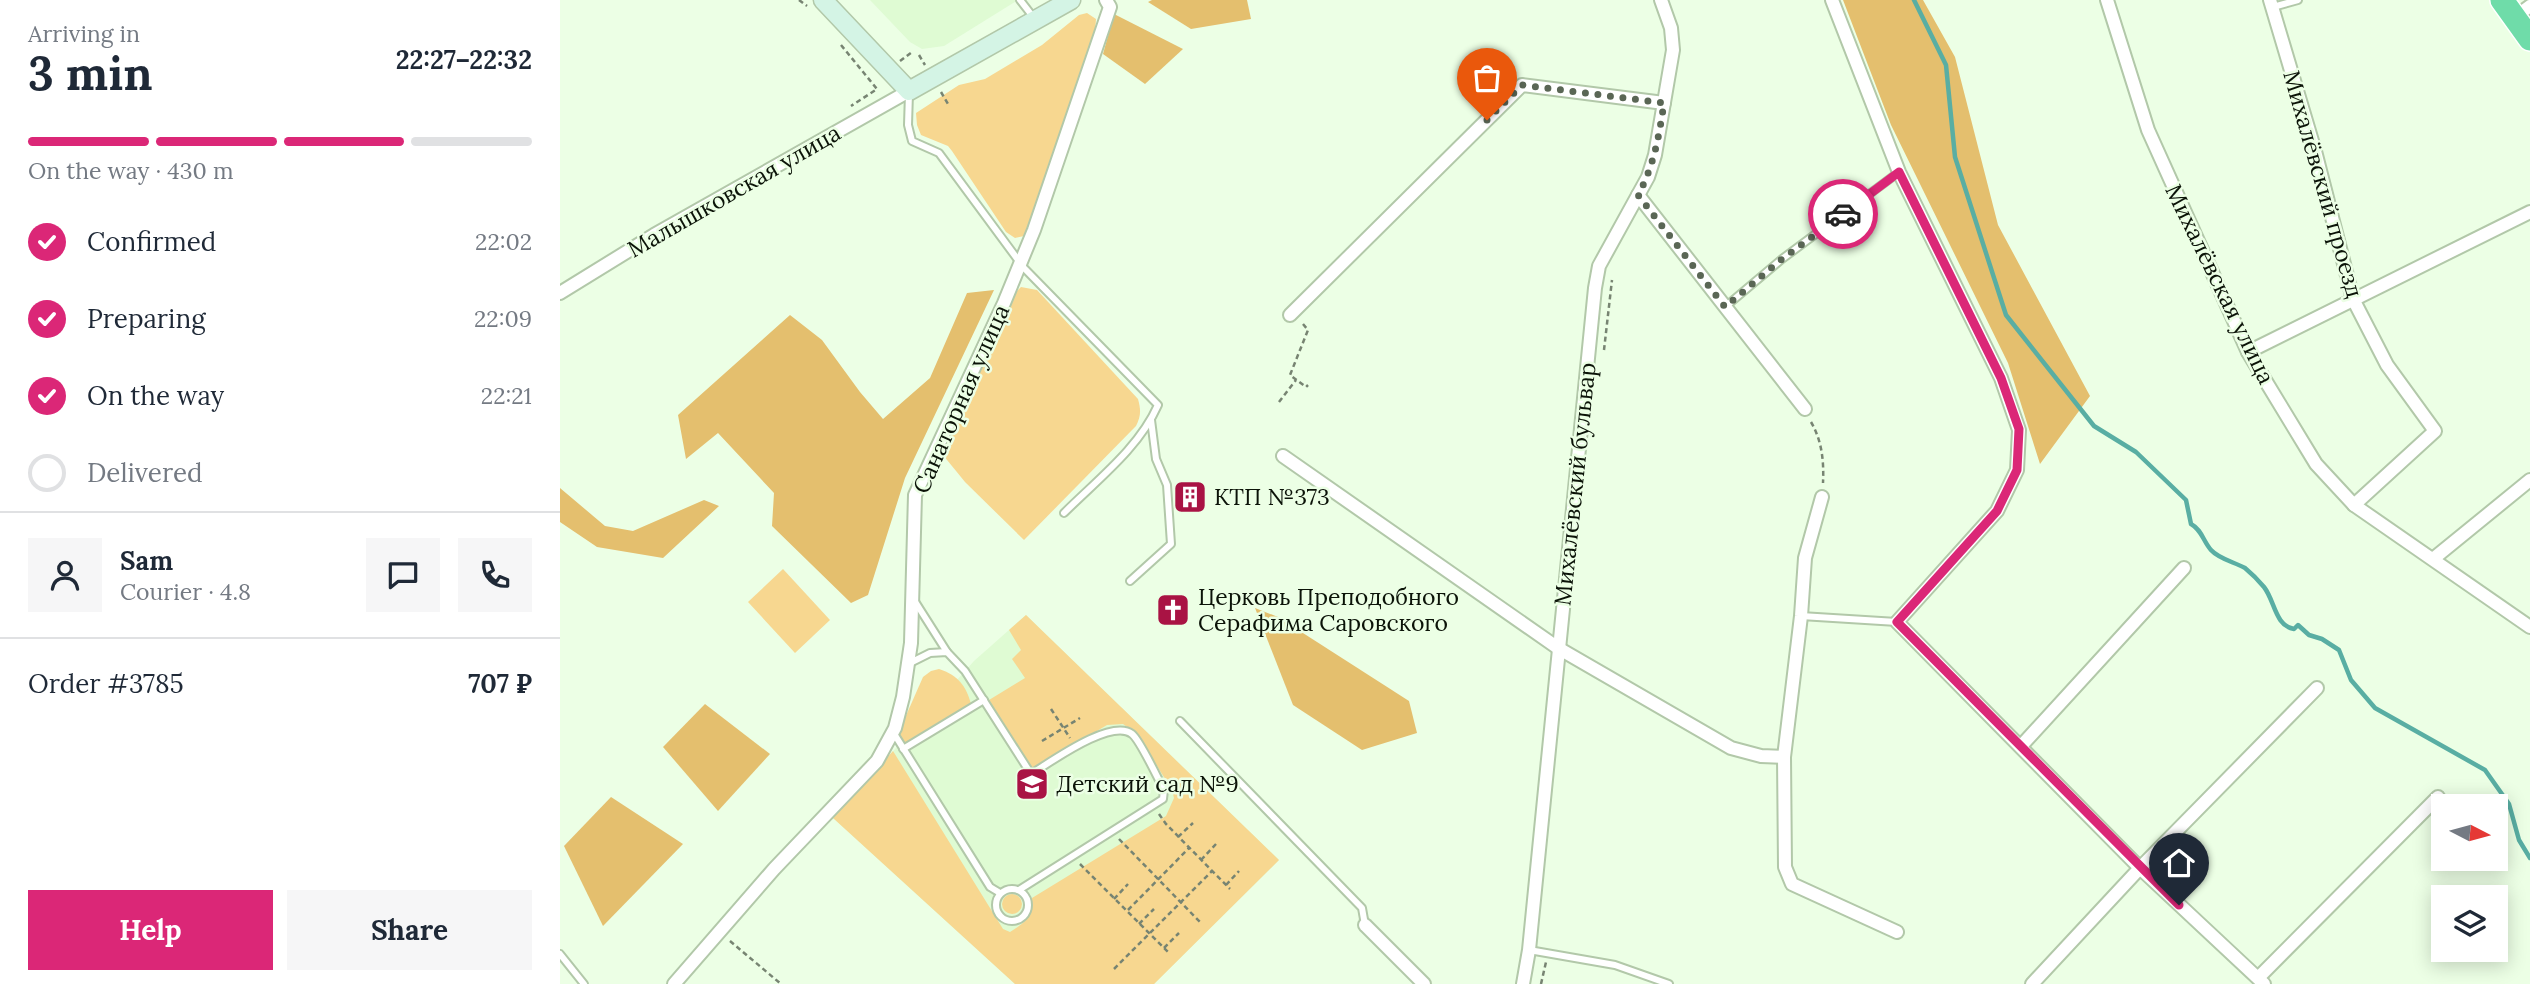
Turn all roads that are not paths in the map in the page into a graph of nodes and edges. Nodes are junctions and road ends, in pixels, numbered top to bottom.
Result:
1 (1020, 0) edge
2 (1071, 0) edge
3 (1106, 0) edge
4 (1661, 0) edge
5 (1832, 0) edge
6 (2107, 0) edge
7 (2298, 0) edge
8 (2271, 4) edge
9 (818, 5) edge
10 (2516, 8) edge
11 (1036, 20) junction
12 (2530, 39) edge
13 (909, 91) junction
14 (1664, 103) junction
15 (1899, 172) junction
16 (1638, 195) junction
17 (2530, 212) edge
18 (1020, 263) junction
19 (560, 293) edge
20 (2353, 299) junction
21 (1725, 307) junction
22 (1290, 315) dead end
23 (2248, 352) junction
24 (1805, 409) road end
25 (1151, 420) junction
26 (1283, 456) dead end
27 (2530, 480) edge
28 (1822, 497) road end
29 (2354, 505) junction
30 (1064, 513) dead end
31 (2432, 559) junction
32 (2184, 568) dead end
33 (1130, 581) dead end
34 (911, 596) junction
35 (1801, 616) junction
36 (1897, 622) junction
37 (2530, 627) edge
38 (1558, 648) junction
39 (947, 652) junction
40 (908, 664) junction
41 (2317, 688) dead end
42 (984, 700) junction
43 (1180, 721) dead end
44 (893, 732) junction
45 (2022, 745) junction
46 (903, 749) junction
47 (1784, 757) junction
48 (2431, 804) edge
49 (2140, 868) junction
50 (1019, 890) junction
51 (1000, 893) junction
52 (1365, 925) joint
53 (1897, 932) dead end
54 (1529, 950) junction
55 (560, 954) edge
56 (2261, 981) edge
57 (584, 984) edge
58 (674, 984) edge
59 (1424, 984) edge
60 (1523, 984) edge
61 (1669, 984) edge
62 (2032, 984) edge

1 - 11 lane
2 - 11 street
3 - 18 street, Санаторная улица
4 - 14 street, Михалёвский бульвар
5 - 15 street
6 - 23 street, Михалёвская улица
7 - 8 lane
8 - 20 street, Михалёвский проезд
9 - 13 street
10 - 12 highway
11 - 13 street
13 - 18 lane
13 - 19 street, Малышковская улица
14 - 16 street, Михалёвский бульвар
14 - 22 street
15 - 21 lane
15 - 36 street
16 - 21 street
16 - 38 street, Михалёвский бульвар
17 - 20 street
18 - 25 lane
18 - 34 street, Санаторная улица
20 - 23 street
20 - 29 street, Михалёвский проезд
21 - 24 street
23 - 29 street, Михалёвская улица
25 - 30 lane
25 - 33 lane
26 - 38 street
27 - 31 street
28 - 35 street
29 - 31 street, Михалёвская улица
31 - 37 street, Михалёвская улица
32 - 45 street
34 - 39 lane
34 - 40 street, Санаторная улица
35 - 36 lane
35 - 47 street
36 - 45 street
38 - 47 street
38 - 54 street, Михалёвский бульвар
39 - 40 lane
39 - 42 lane
40 - 44 street, Санаторная улица
41 - 49 street
42 - 46 lane
42 - 50 lane
43 - 52 lane
44 - 46 lane
44 - 58 street, Санаторная улица
45 - 49 street
46 - 51 lane
47 - 53 street
48 - 56 street
49 - 56 street
49 - 62 street
50 - 51 lane
50 - 51 lane
52 - 59 street
54 - 60 street, Михалёвский бульвар
54 - 61 lane
55 - 57 lane

